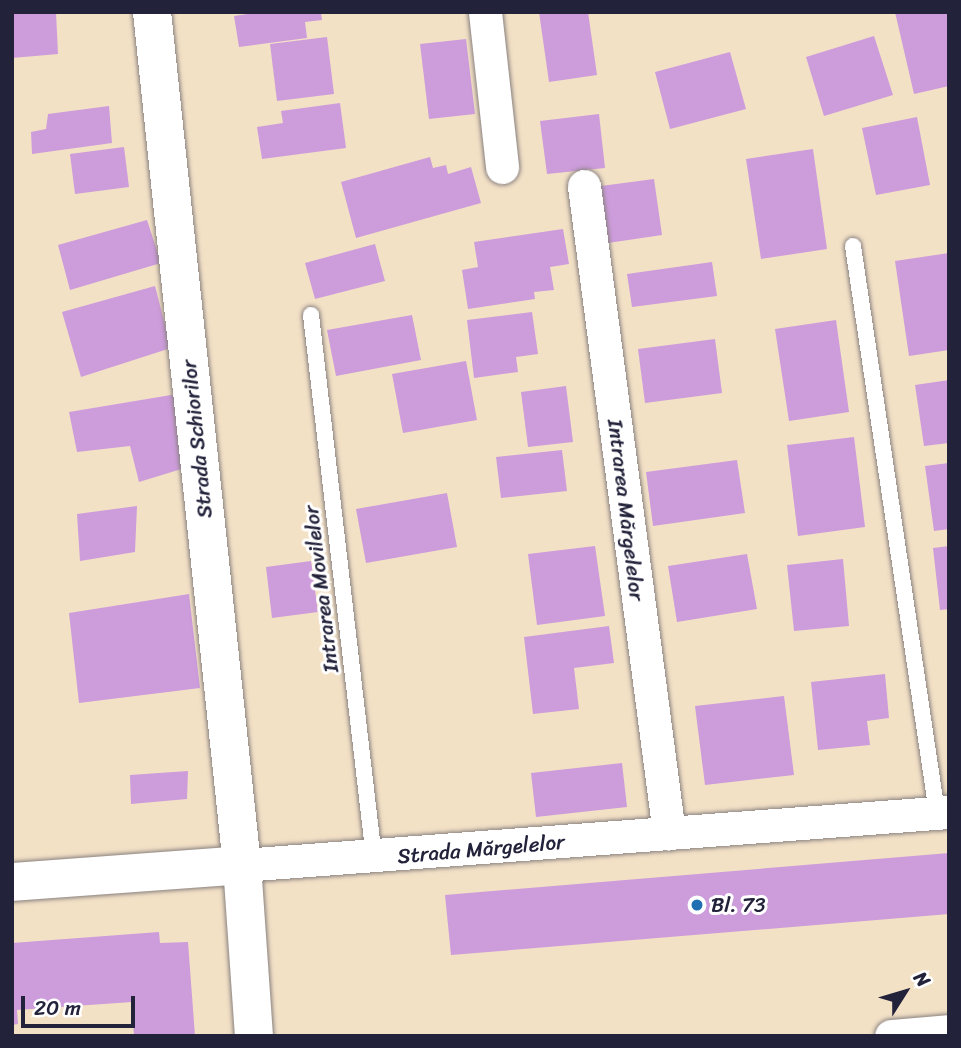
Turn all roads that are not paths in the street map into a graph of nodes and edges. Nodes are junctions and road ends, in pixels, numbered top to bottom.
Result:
1 (152, 12) edge
2 (485, 12) edge
3 (502, 167) dead end
4 (584, 186) dead end
5 (853, 246) dead end
6 (311, 315) dead end
7 (943, 813) edge
8 (668, 833) junction
9 (374, 858) junction
10 (242, 866) junction
11 (12, 881) edge
12 (949, 1031) edge
13 (254, 1036) edge
14 (891, 1036) edge

1 - 10 street, Strada Schiorilor
2 - 3 street
4 - 8 street, Intrarea Mărgelelor
5 - 7 lane
6 - 9 lane, Intrarea Movilelor
7 - 8 street, Strada Mărgelelor
8 - 9 street, Strada Mărgelelor
9 - 10 street, Strada Mărgelelor
10 - 11 street, Strada Mărgelelor
10 - 13 street, Strada Schiorilor
12 - 14 street

